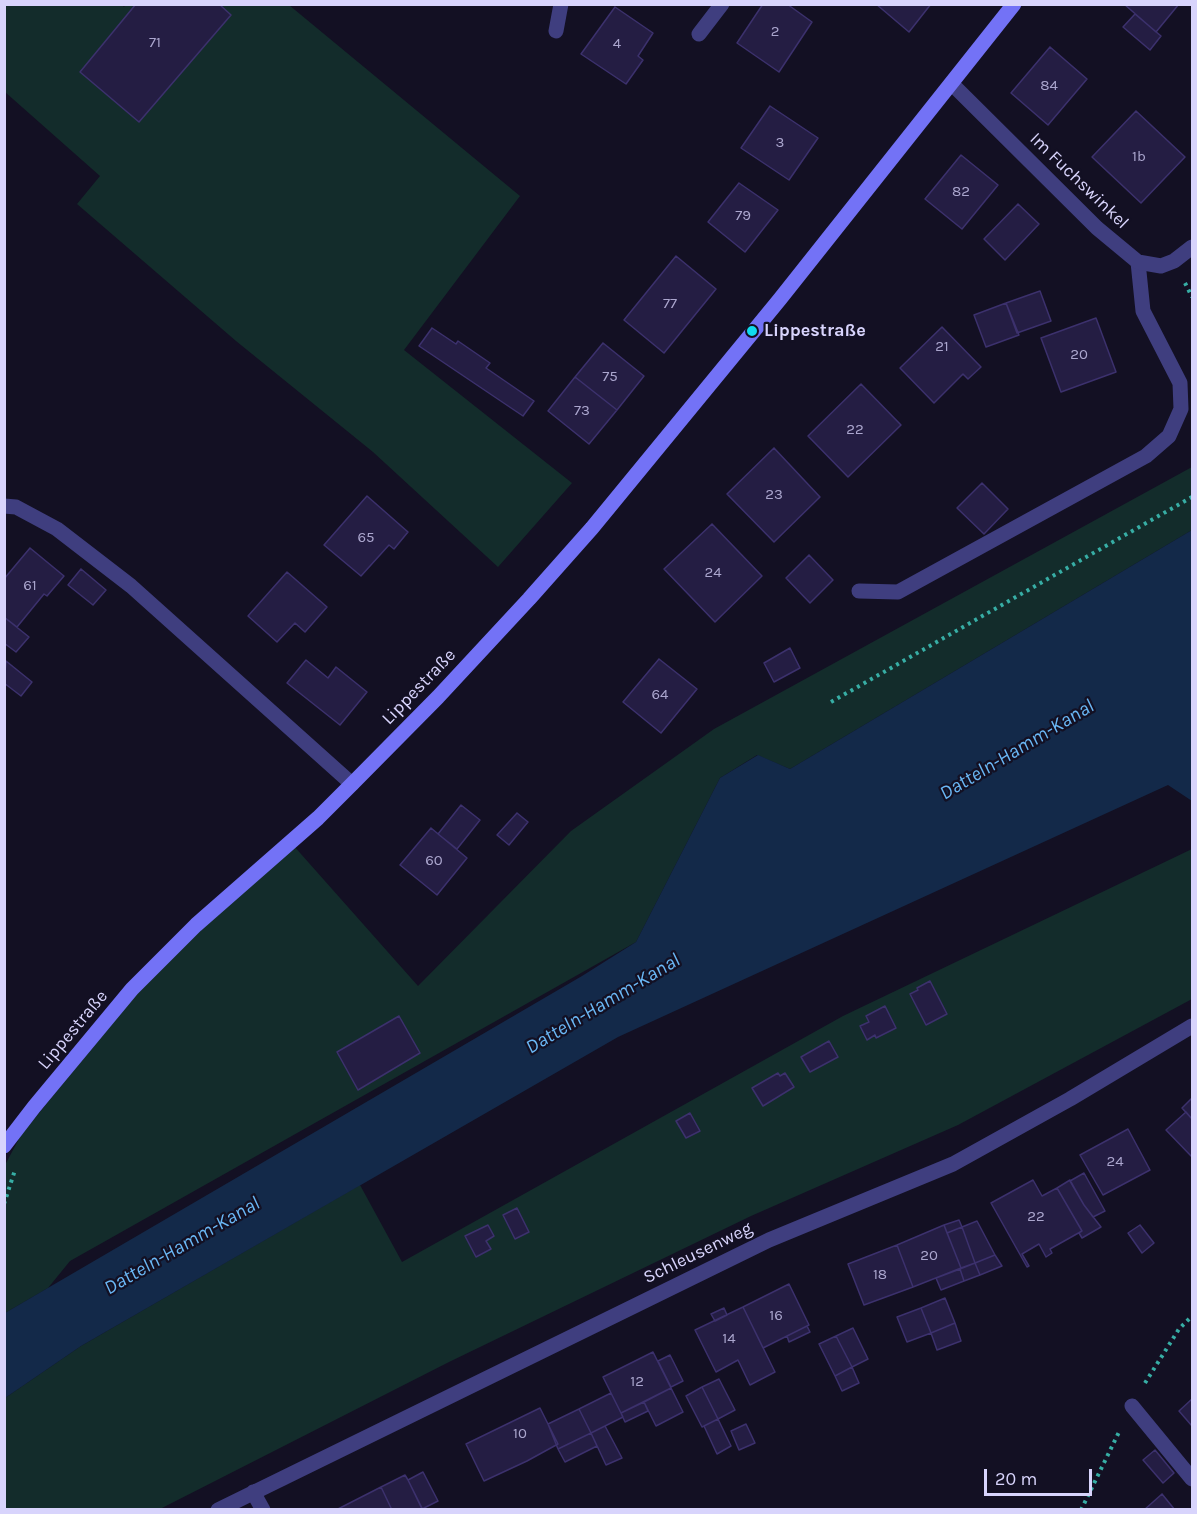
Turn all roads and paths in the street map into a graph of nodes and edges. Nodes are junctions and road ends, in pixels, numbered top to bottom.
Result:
1 (561, 4) edge
2 (722, 4) edge
3 (1014, 4) edge
4 (556, 31) dead end
5 (699, 34) dead end
6 (952, 84) junction
7 (1192, 247) edge
8 (1138, 262) junction
9 (1192, 497) edge
10 (4, 506) edge
11 (859, 591) dead end
12 (831, 702) dead end
13 (352, 784) junction
14 (1192, 1026) edge
15 (4, 1146) edge
16 (1132, 1406) dead end
17 (1192, 1479) edge
18 (253, 1492) junction
19 (218, 1509) edge
20 (263, 1509) edge

1 - 4 street
2 - 5 street
3 - 6 main road, Lippestraße
6 - 8 street, Im Fuchswinkel
6 - 13 main road, Lippestraße
7 - 8 street
8 - 11 street
9 - 12 path
10 - 13 street
13 - 15 main road, Lippestraße
14 - 18 street, Schleusenweg
16 - 17 street
18 - 19 street, Schleusenweg
18 - 20 street

